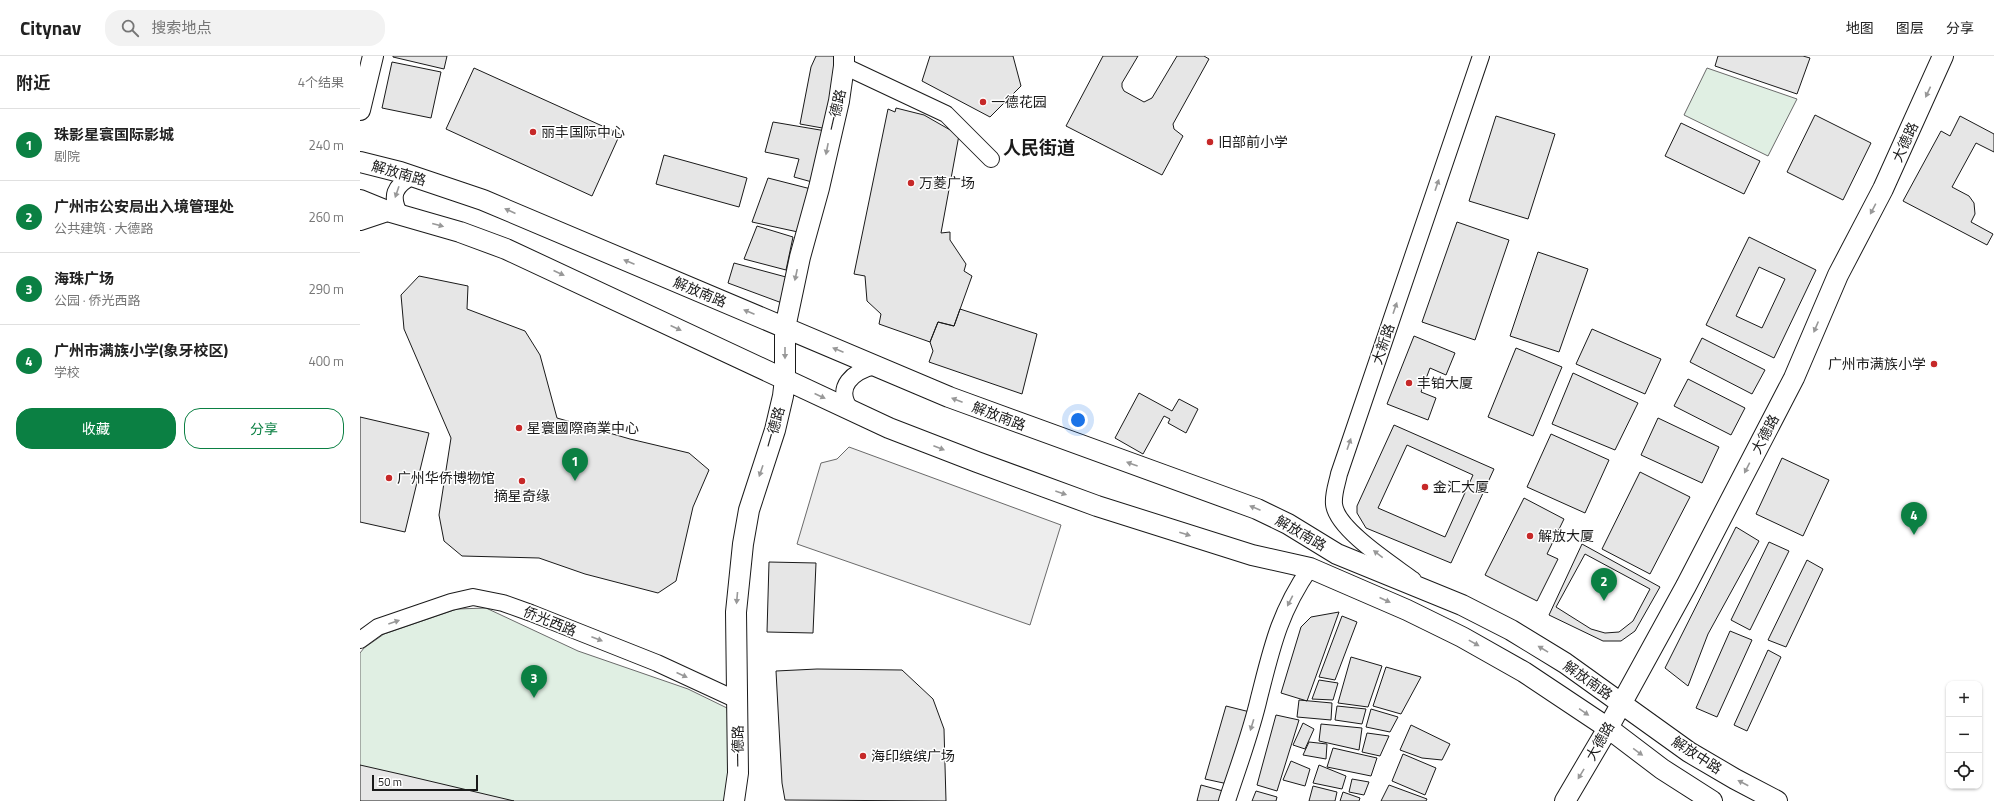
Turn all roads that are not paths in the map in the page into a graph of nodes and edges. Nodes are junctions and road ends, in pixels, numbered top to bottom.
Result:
1 (1480, 56) edge
2 (1943, 56) edge
3 (844, 61) edge
4 (368, 66) edge
5 (360, 110) edge
6 (991, 159) dead end
7 (360, 162) edge
8 (413, 176) junction
9 (360, 200) edge
10 (394, 213) junction
11 (360, 220) edge
12 (785, 328) junction
13 (875, 366) junction
14 (785, 379) junction
15 (851, 410) junction
16 (1310, 568) junction
17 (1432, 594) junction
18 (360, 640) edge
19 (737, 700) junction
20 (1622, 703) junction
21 (1608, 728) junction
22 (734, 801) edge
23 (1227, 801) edge
24 (1565, 801) edge
25 (1712, 801) edge
26 (1777, 801) edge

17 -> 1 street, 大新路
2 -> 20 main road, 大德路
3 - 6 street
3 -> 12 main road, 一德路
4 - 5 main road
7 - 8 main road, 解放南路
8 -> 10 street
12 -> 8 main road, 解放南路
9 - 10 main road, 解放南路
10 - 11 main road
10 -> 14 main road, 解放南路
13 -> 12 main road, 解放南路
12 -> 14 main road, 一德路
13 - 15 street
17 -> 13 main road, 解放南路
14 -> 15 main road, 解放南路
14 -> 19 main road, 一德路
15 -> 16 main road, 解放南路
16 -> 21 main road, 解放南路
16 -> 23 street
20 -> 17 main road, 解放南路
18 -> 19 street, 侨光西路
19 - 22 main road, 一德路
20 - 21 main road, 大德路
26 -> 20 main road, 解放中路
21 -> 24 main road, 大德路
21 -> 25 main road

